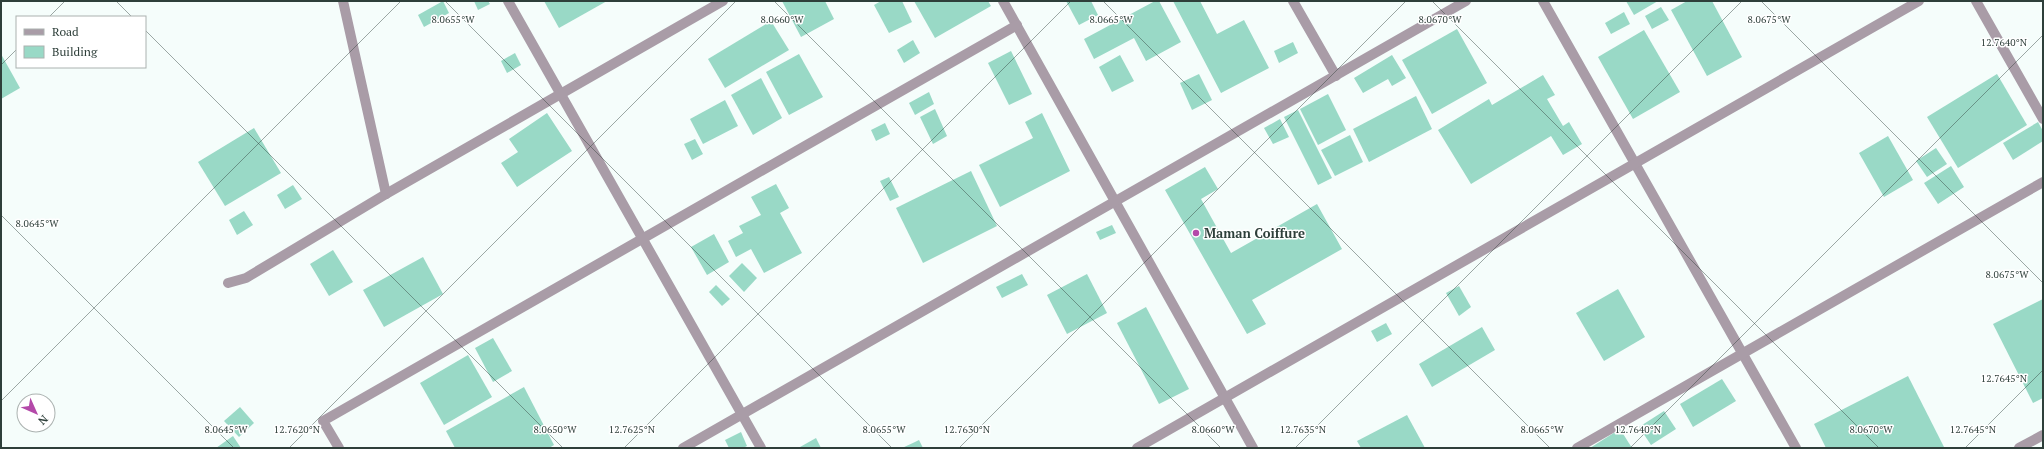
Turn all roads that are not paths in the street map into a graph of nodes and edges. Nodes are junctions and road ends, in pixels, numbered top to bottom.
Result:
1 (343, 1) edge
2 (508, 1) edge
3 (723, 1) edge
4 (1003, 1) edge
5 (1293, 1) edge
6 (1466, 1) edge
7 (1543, 1) edge
8 (1919, 1) edge
9 (1976, 1) edge
10 (1017, 25) junction
11 (1336, 76) junction
12 (560, 94) junction
13 (2043, 119) edge
14 (1635, 163) junction
15 (2043, 182) edge
16 (386, 194) junction
17 (1115, 201) junction
18 (643, 239) junction
19 (228, 284) dead end
20 (1743, 354) junction
21 (1225, 398) junction
22 (742, 414) junction
23 (2043, 435) edge
24 (339, 448) edge
25 (684, 448) edge
26 (761, 448) edge
27 (1137, 448) edge
28 (1253, 448) edge
29 (1577, 448) edge
30 (1796, 448) edge
31 (2020, 448) edge

1 - 16 street
2 - 12 street
3 - 12 street
4 - 10 street
5 - 11 street
6 - 11 street
7 - 14 street
8 - 14 street
9 - 13 street
10 - 17 street
10 - 18 street
11 - 17 street
12 - 16 street
12 - 18 street
14 - 20 street
14 - 21 street
15 - 20 street
16 - 19 street
17 - 21 street
17 - 22 street
18 - 22 street
18 - 24 street
20 - 29 street
20 - 30 street
21 - 27 street
21 - 28 street
22 - 25 street
22 - 26 street
23 - 31 street

